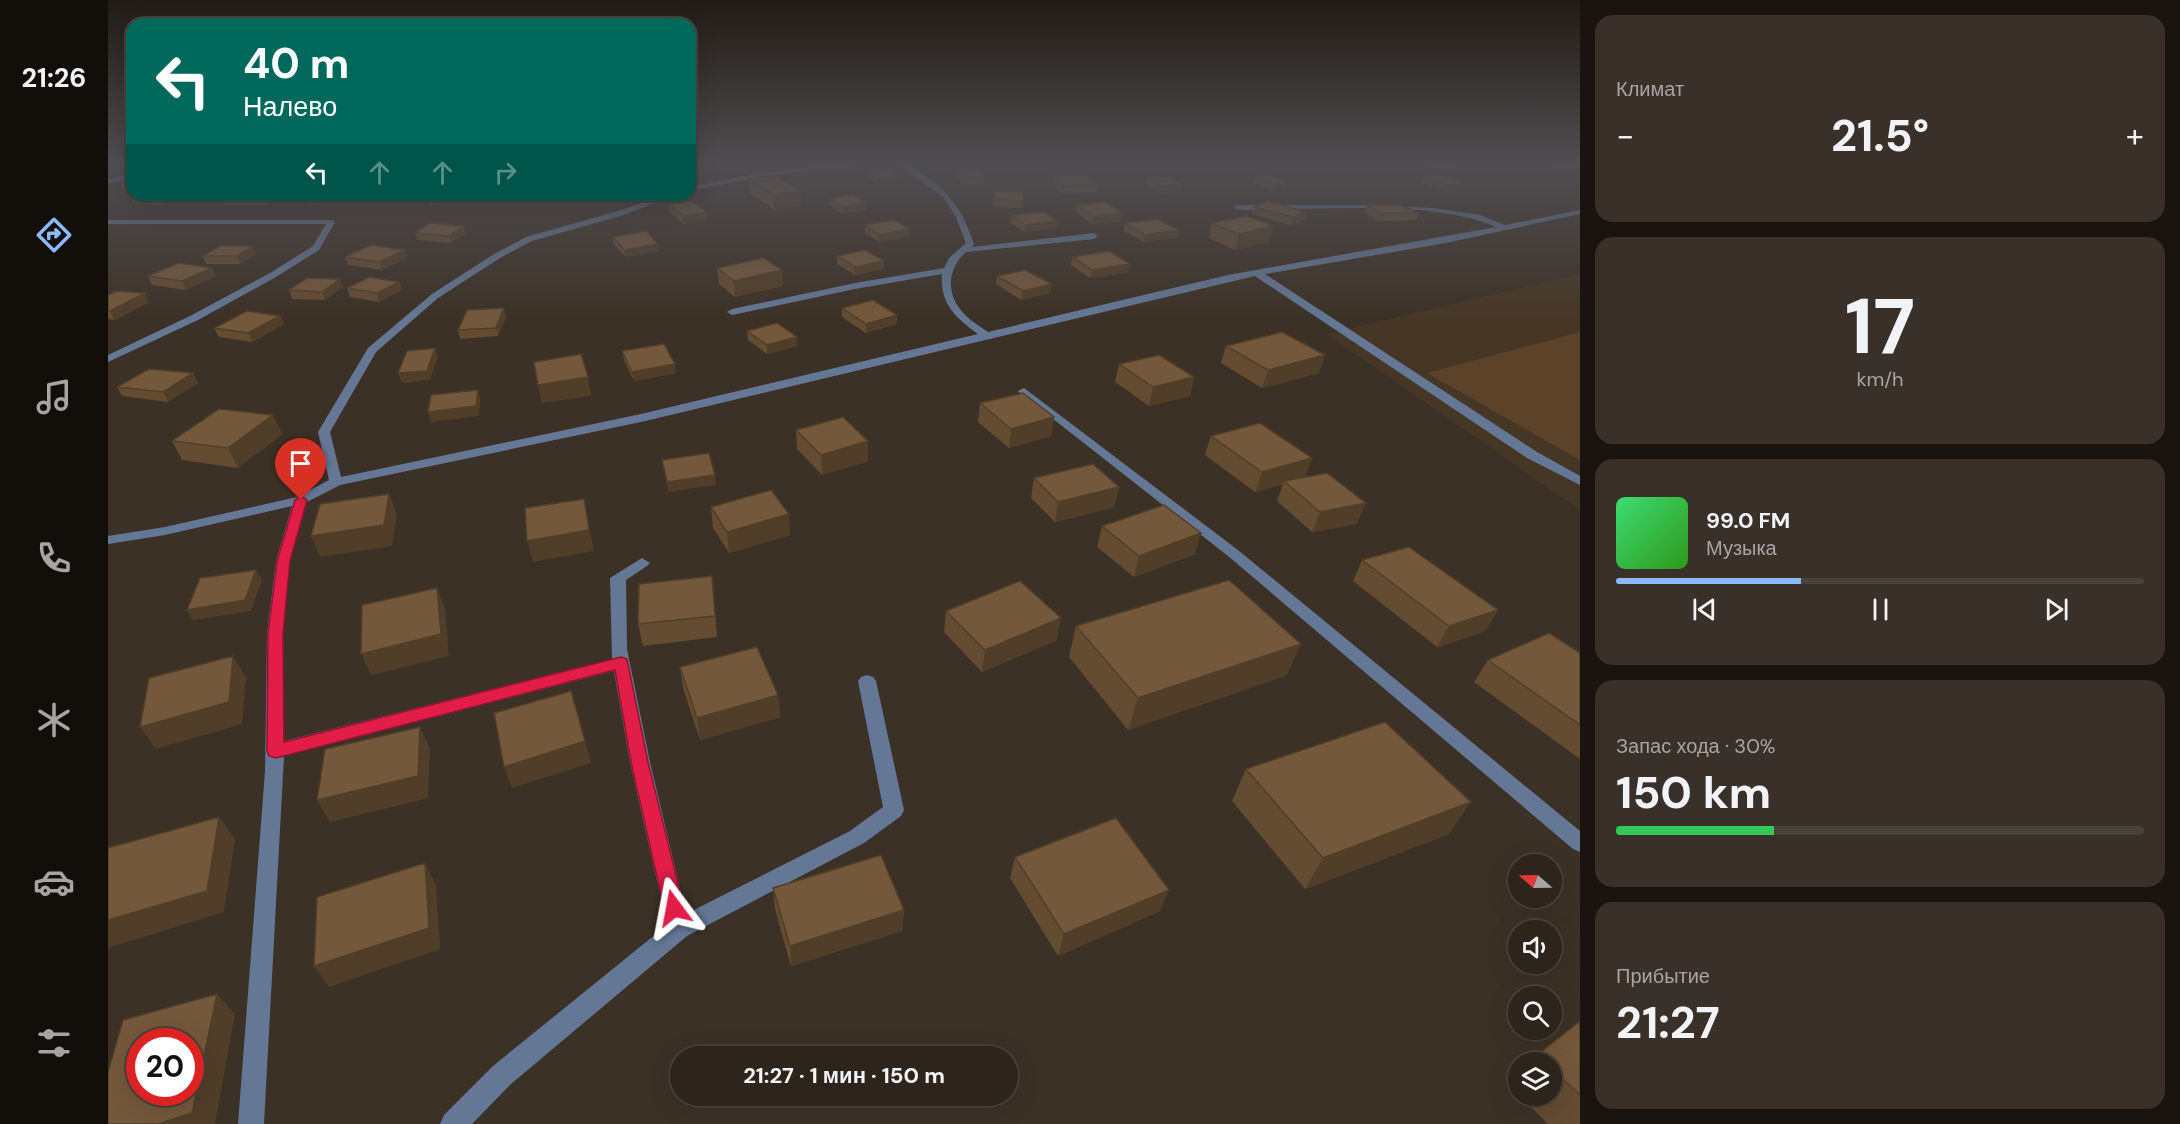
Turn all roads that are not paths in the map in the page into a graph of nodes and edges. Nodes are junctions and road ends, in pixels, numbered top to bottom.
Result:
1 (609, 216) edge
2 (961, 216) edge
3 (1471, 216) edge
4 (1559, 216) edge
5 (108, 222) edge
6 (1505, 228) junction
7 (1094, 236) dead end
8 (964, 250) junction
9 (947, 270) junction
10 (1257, 273) junction
11 (732, 312) dead end
12 (987, 336) junction
13 (108, 359) edge
14 (1024, 391) edge
15 (1580, 481) edge
16 (336, 482) junction
17 (301, 500) junction
18 (108, 540) edge
19 (642, 563) dead end
20 (621, 663) junction
21 (867, 681) dead end
22 (276, 751) junction
23 (1580, 843) edge
24 (679, 929) junction
25 (251, 1124) edge
26 (453, 1124) edge

1 - 16 street
2 - 8 street
3 - 6 street
4 - 6 street
5 - 13 street
6 - 10 street
7 - 8 street
8 - 9 street
9 - 11 street
9 - 12 street
10 - 12 street
10 - 15 street
12 - 16 street
14 - 23 street
16 - 17 street
17 - 18 street
17 - 22 street
19 - 20 street
20 - 22 street
20 - 24 street
21 - 24 street
22 - 25 street
24 - 26 street

